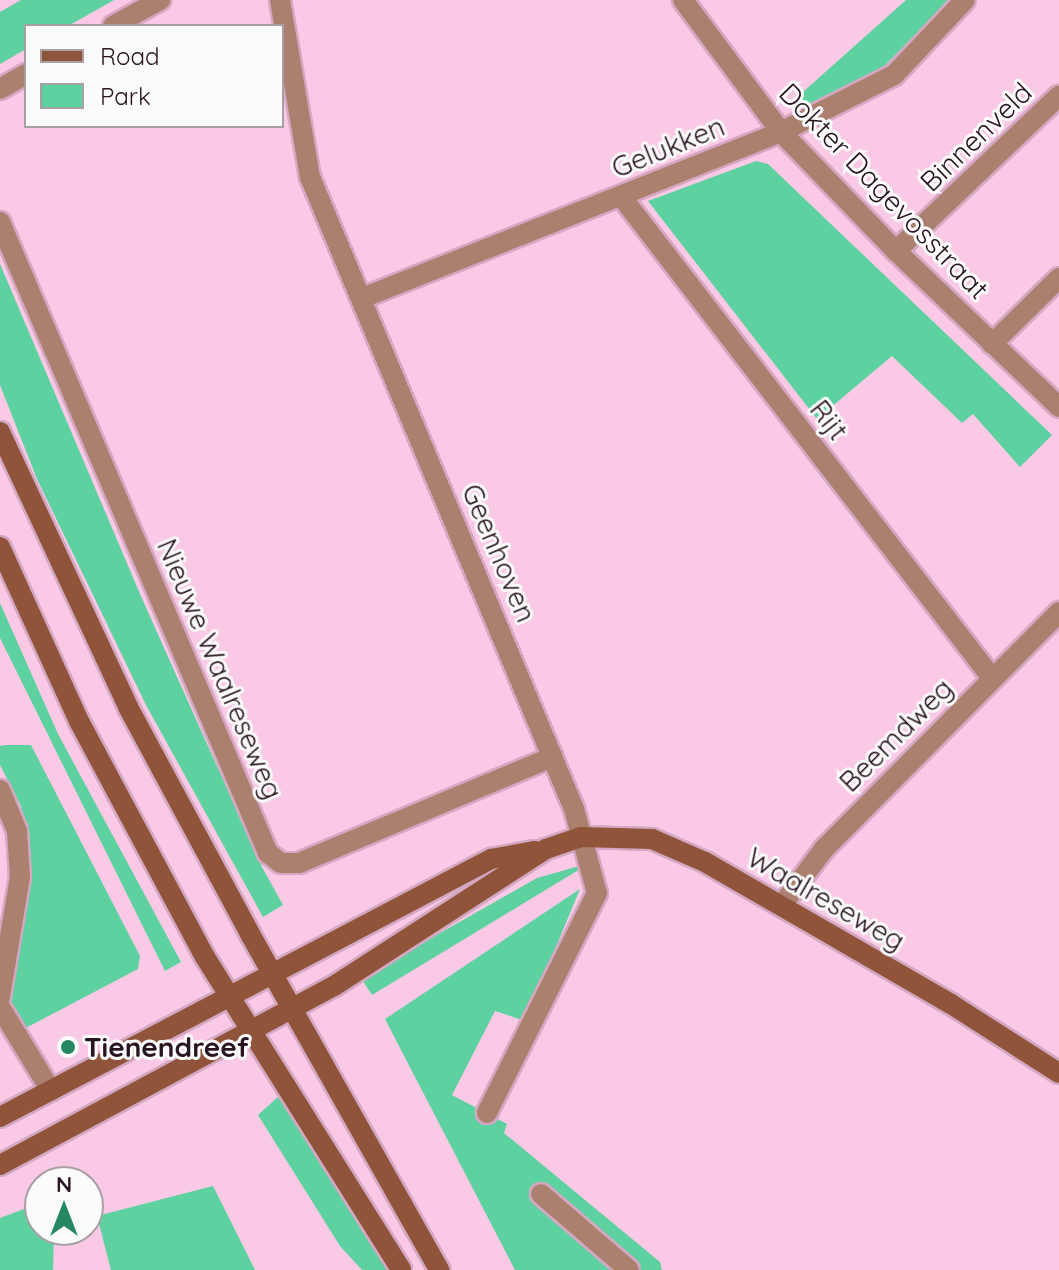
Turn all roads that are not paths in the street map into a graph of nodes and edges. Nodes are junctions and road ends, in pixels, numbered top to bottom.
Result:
1 (160, 0) edge
2 (280, 0) edge
3 (683, 0) edge
4 (965, 0) edge
5 (117, 24) edge
6 (24, 75) edge
7 (0, 89) edge
8 (1059, 96) edge
9 (781, 132) junction
10 (621, 196) junction
11 (0, 222) edge
12 (896, 251) junction
13 (1059, 278) edge
14 (362, 298) junction
15 (992, 344) junction
16 (1059, 407) edge
17 (0, 432) edge
18 (0, 547) edge
19 (1059, 612) edge
20 (992, 678) junction
21 (553, 757) junction
22 (0, 790) edge
23 (581, 837) junction
24 (546, 849) junction
25 (782, 905) junction
26 (273, 975) junction
27 (228, 996) junction
28 (0, 997) edge
29 (0, 1007) edge
30 (292, 1009) junction
31 (250, 1032) junction
32 (1059, 1073) edge
33 (51, 1091) junction
34 (487, 1113) dead end
35 (0, 1117) edge
36 (0, 1165) edge
37 (541, 1194) dead end
38 (401, 1270) edge
39 (439, 1270) edge
40 (629, 1270) edge

1 - 5 street
2 - 14 street, Geenhoven
3 - 9 street, Dokter Dagevosstraat
4 - 9 street, Gelukken
6 - 7 street
8 - 12 street, Binnenveld
9 - 10 street, Gelukken
9 - 12 street, Dokter Dagevosstraat
10 - 14 street, Gelukken
10 - 20 street, Rijt
11 - 21 street, Nieuwe Waalreseweg
12 - 15 street, Dokter Dagevosstraat
13 - 15 street
14 - 21 street, Geenhoven
15 - 16 street, Dokter Dagevosstraat
17 - 26 street
18 - 27 street
19 - 20 street, Beemdweg
20 - 25 street, Beemdweg
21 - 23 street, Geenhoven
22 - 28 street
23 - 24 street, Waalreseweg
23 - 25 street, Waalreseweg
23 - 34 street, Geenhoven
24 - 26 street, Waalreseweg
24 - 30 street, Waalreseweg
25 - 32 street, Waalreseweg
26 - 27 street
26 - 30 street
27 - 31 street
27 - 33 street
29 - 33 street
30 - 31 street
30 - 39 street
31 - 36 street
31 - 38 street
33 - 35 street
37 - 40 street

